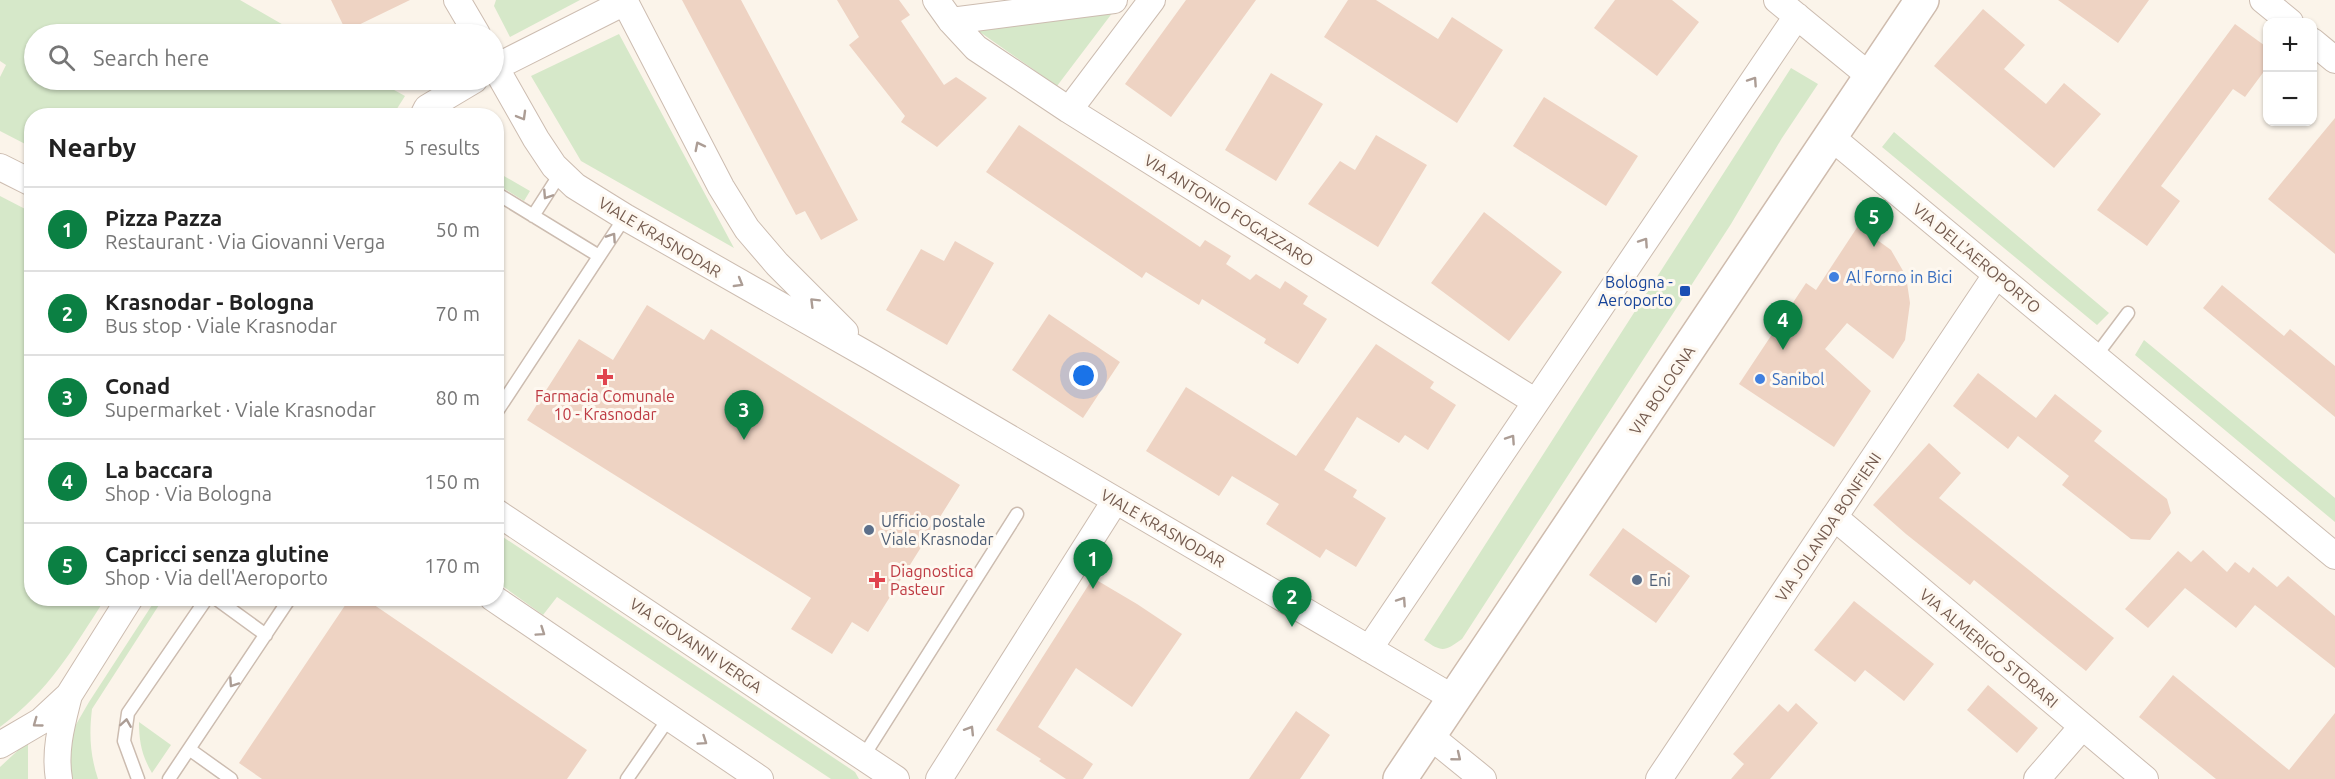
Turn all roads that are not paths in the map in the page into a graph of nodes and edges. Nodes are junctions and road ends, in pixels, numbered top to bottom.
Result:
1 (457, 0) edge
2 (936, 0) edge
3 (1114, 0) edge
4 (1152, 0) edge
5 (1777, 0) edge
6 (1922, 0) edge
7 (2263, 0) edge
8 (625, 1) edge
9 (1797, 16) junction
10 (2285, 18) edge
11 (951, 21) junction
12 (471, 24) edge
13 (2317, 44) edge
14 (2335, 60) edge
15 (504, 62) edge
16 (1871, 77) junction
17 (456, 90) edge
18 (503, 90) edge
19 (427, 108) edge
20 (1069, 110) junction
21 (1831, 137) junction
22 (0, 167) edge
23 (560, 174) junction
24 (24, 179) edge
25 (504, 198) edge
26 (533, 216) junction
27 (625, 218) junction
28 (598, 256) junction
29 (1996, 275) junction
30 (2128, 313) dead end
31 (871, 357) junction
32 (2096, 357) junction
33 (504, 401) edge
34 (1536, 402) junction
35 (1115, 501) junction
36 (1017, 514) dead end
37 (504, 517) edge
38 (1834, 517) junction
39 (2335, 556) edge
40 (125, 606) edge
41 (202, 606) edge
42 (226, 606) edge
43 (285, 606) edge
44 (504, 606) edge
45 (266, 635) junction
46 (1369, 649) junction
47 (69, 695) junction
48 (1455, 699) junction
49 (669, 718) junction
50 (2082, 727) junction
51 (1430, 736) junction
52 (0, 745) edge
53 (189, 750) junction
54 (862, 757) junction
55 (56, 774) edge
56 (138, 779) edge
57 (169, 779) edge
58 (231, 779) edge
59 (627, 779) edge
60 (760, 779) edge
61 (896, 779) edge
62 (939, 779) edge
63 (1401, 779) edge
64 (1483, 779) edge
65 (1659, 779) edge
66 (2037, 779) edge
67 (2145, 779) edge

1 - 12 street
2 - 11 street, VIA ANTONIO FOGAZZARO
3 - 11 street
4 - 20 street
5 - 9 street
6 - 16 street, VIA BOLOGNA
7 - 10 street
8 - 15 street, VIALE KRASNODAR
31 -> 8 street, VIALE KRASNODAR
9 - 16 street
34 -> 9 street
11 - 20 street, VIA ANTONIO FOGAZZARO
13 - 14 street
16 - 21 street, VIA BOLOGNA
17 - 19 street
18 -> 23 street, VIALE KRASNODAR
20 - 34 street, VIA ANTONIO FOGAZZARO
21 - 29 street, VIA DELL'AEROPORTO
21 - 48 street, VIA BOLOGNA
22 - 24 street
23 -> 26 lane
23 - 27 street, VIALE KRASNODAR
25 - 26 lane
26 - 28 lane
28 -> 27 lane
27 -> 31 street, VIALE KRASNODAR
28 - 33 lane
29 - 32 street, VIA DELL'AEROPORTO
29 - 38 street, VIA JOLANDA BONFIENI
30 - 32 lane
31 - 35 street, VIALE KRASNODAR
32 - 39 street, VIA DELL'AEROPORTO
46 -> 34 street
35 - 46 street, VIALE KRASNODAR
62 -> 35 street
36 - 54 lane
37 - 54 street, VIA GIOVANNI VERGA
38 - 50 street, VIA ALMERIGO STORARI
38 - 65 street, VIA JOLANDA BONFIENI
40 - 47 street
56 -> 41 lane
42 - 45 lane
43 - 45 lane
44 -> 49 street
45 -> 53 lane
46 - 48 street, VIALE KRASNODAR
47 -> 52 street
47 - 55 street
48 - 51 street, VIA BOLOGNA
49 - 59 lane
49 -> 60 street
50 - 66 street
50 - 67 street, VIA ALMERIGO STORARI
51 - 63 street, VIA BOLOGNA
51 -> 64 street
53 - 57 lane
53 - 58 lane
54 - 61 street, VIA GIOVANNI VERGA

